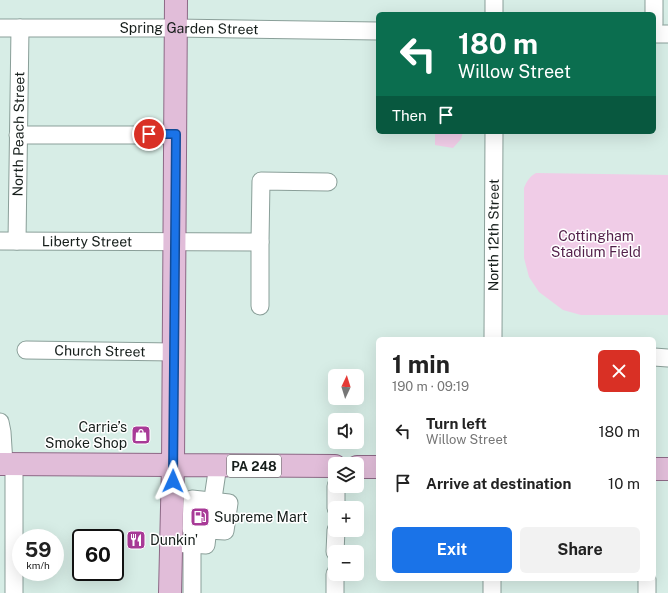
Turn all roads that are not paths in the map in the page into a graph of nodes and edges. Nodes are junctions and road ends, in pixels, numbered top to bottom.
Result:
1 (176, 0) edge
2 (494, 0) edge
3 (654, 0) edge
4 (494, 12) edge
5 (654, 12) edge
6 (0, 28) edge
7 (20, 28) junction
8 (175, 28) junction
9 (376, 31) edge
10 (656, 34) edge
11 (668, 34) edge
12 (176, 134) junction
13 (494, 134) edge
14 (18, 135) junction
15 (328, 182) dead end
16 (8, 241) edge
17 (175, 242) junction
18 (260, 242) junction
19 (260, 306) dead end
20 (493, 337) edge
21 (26, 350) dead end
22 (174, 352) junction
23 (656, 357) edge
24 (668, 358) edge
25 (0, 422) edge
26 (6, 464) edge
27 (173, 465) junction
28 (218, 465) junction
29 (328, 466) edge
30 (364, 466) edge
31 (376, 467) edge
32 (656, 469) edge
33 (668, 469) edge
34 (182, 544) junction
35 (335, 581) edge
36 (492, 581) edge
37 (647, 581) edge
38 (14, 593) edge
39 (170, 593) edge
40 (192, 593) edge
41 (335, 593) edge
42 (492, 593) edge
43 (646, 593) edge

1 - 8 main road
2 - 4 street
3 - 5 street
6 - 7 street, Spring Garden Street
7 - 8 street, Spring Garden Street
7 - 14 street, North Peach Street
8 - 9 street, Spring Garden Street
8 - 12 main road
10 - 11 street
12 - 14 street
12 - 17 main road
13 - 20 street, North 12th Street
14 - 16 street, North Peach Street
15 - 18 street
16 - 17 street, Liberty Street
17 - 18 street, Liberty Street
17 - 22 main road
18 - 19 street
21 - 22 street, Church Street
22 - 27 main road
23 - 24 street
25 - 26 street
26 - 27 main road, PA 248
26 - 38 street
27 - 28 main road, PA 248
27 - 34 main road
28 - 29 main road, PA 248
28 - 34 street
30 - 31 main road
32 - 33 main road
34 - 39 main road
34 - 40 street
35 - 41 street
36 - 42 street
37 - 43 street

